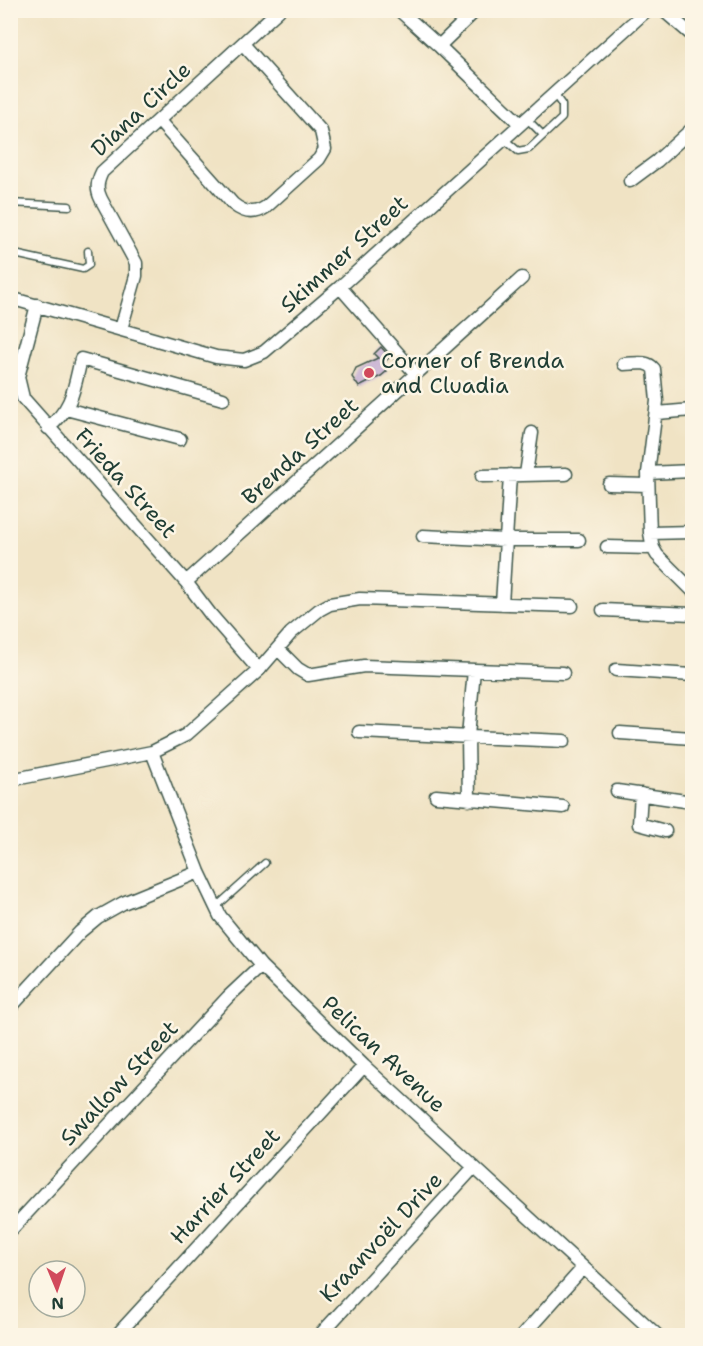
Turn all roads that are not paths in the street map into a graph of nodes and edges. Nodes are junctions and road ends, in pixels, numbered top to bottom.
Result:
1 (279, 10) edge
2 (399, 10) edge
3 (476, 10) edge
4 (647, 10) edge
5 (663, 10) edge
6 (693, 35) edge
7 (243, 44) junction
8 (439, 46) junction
9 (554, 94) junction
10 (159, 121) junction
11 (523, 121) junction
12 (693, 129) edge
13 (543, 135) junction
14 (503, 139) junction
15 (630, 181) dead end
16 (10, 203) edge
17 (69, 206) dead end
18 (88, 251) dead end
19 (10, 253) edge
20 (522, 278) dead end
21 (340, 287) junction
22 (10, 298) edge
23 (37, 305) junction
24 (121, 329) junction
25 (624, 364) dead end
26 (416, 374) junction
27 (223, 399) dead end
28 (66, 409) junction
29 (693, 410) edge
30 (657, 413) junction
31 (48, 428) junction
32 (532, 433) dead end
33 (180, 439) dead end
34 (693, 471) edge
35 (526, 474) junction
36 (566, 474) dead end
37 (510, 475) junction
38 (482, 476) dead end
39 (648, 479) junction
40 (609, 484) dead end
41 (693, 532) edge
42 (650, 533) junction
43 (423, 536) dead end
44 (505, 540) junction
45 (579, 540) dead end
46 (607, 547) dead end
47 (653, 548) junction
48 (186, 582) junction
49 (693, 590) edge
50 (502, 604) junction
51 (572, 606) dead end
52 (603, 610) dead end
53 (693, 614) edge
54 (278, 649) junction
55 (259, 670) junction
56 (474, 670) junction
57 (616, 670) dead end
58 (563, 674) dead end
59 (693, 675) edge
60 (359, 732) dead end
61 (620, 733) dead end
62 (468, 736) junction
63 (693, 738) edge
64 (564, 741) dead end
65 (152, 752) junction
66 (10, 780) edge
67 (618, 791) dead end
68 (641, 794) junction
69 (436, 796) dead end
70 (469, 800) junction
71 (693, 802) edge
72 (563, 807) dead end
73 (665, 831) dead end
74 (265, 863) dead end
75 (199, 872) junction
76 (216, 907) junction
77 (261, 966) junction
78 (10, 1008) edge
79 (364, 1066) junction
80 (474, 1167) junction
81 (10, 1231) edge
82 (583, 1268) junction
83 (116, 1335) edge
84 (319, 1335) edge
85 (522, 1335) edge
86 (658, 1335) edge

1 - 7 street, Diana Circle
2 - 8 street
3 - 8 street
4 - 9 street, Skimmer Street
5 - 6 street
7 - 10 street, Diana Circle
7 - 10 street
8 - 11 street
9 - 11 street, Skimmer Street
9 - 13 lane
10 - 24 street, Diana Circle
11 - 13 lane
11 - 14 street, Skimmer Street
12 - 15 street
13 - 14 lane
14 - 21 street, Skimmer Street
16 - 17 lane
18 - 19 lane
20 - 26 street, Brenda Street
21 - 24 street, Skimmer Street
21 - 26 street
22 - 23 street, Skimmer Street
23 - 24 street, Skimmer Street
23 - 31 street, Frieda Street
25 - 30 street
26 - 48 street, Brenda Street
27 - 28 street
28 - 31 street
28 - 33 street
29 - 30 street
30 - 39 street
31 - 48 street, Frieda Street
32 - 35 street
34 - 39 street
35 - 36 street
35 - 37 street
37 - 38 street
37 - 44 street
39 - 40 street
39 - 42 street
41 - 42 street
42 - 47 street
43 - 44 street
44 - 45 street
44 - 50 street
46 - 47 street
47 - 49 street
48 - 55 street, Frieda Street
50 - 51 street
50 - 54 street
52 - 53 street
54 - 55 street
54 - 56 street
55 - 65 street
56 - 58 street
56 - 62 street
57 - 59 street
60 - 62 street
61 - 63 street
62 - 64 street
62 - 70 street
65 - 66 street
65 - 75 street, Pelican Avenue
67 - 68 street
68 - 71 street
68 - 73 street
69 - 70 street
70 - 72 street
74 - 76 lane
75 - 76 street, Pelican Avenue
75 - 78 street
76 - 77 street, Pelican Avenue
77 - 79 street, Pelican Avenue
77 - 81 street, Swallow Street
79 - 80 street, Pelican Avenue
79 - 83 street, Harrier Street
80 - 82 street, Pelican Avenue
80 - 84 street, Kraanvoël Drive
82 - 85 street
82 - 86 street, Pelican Avenue

